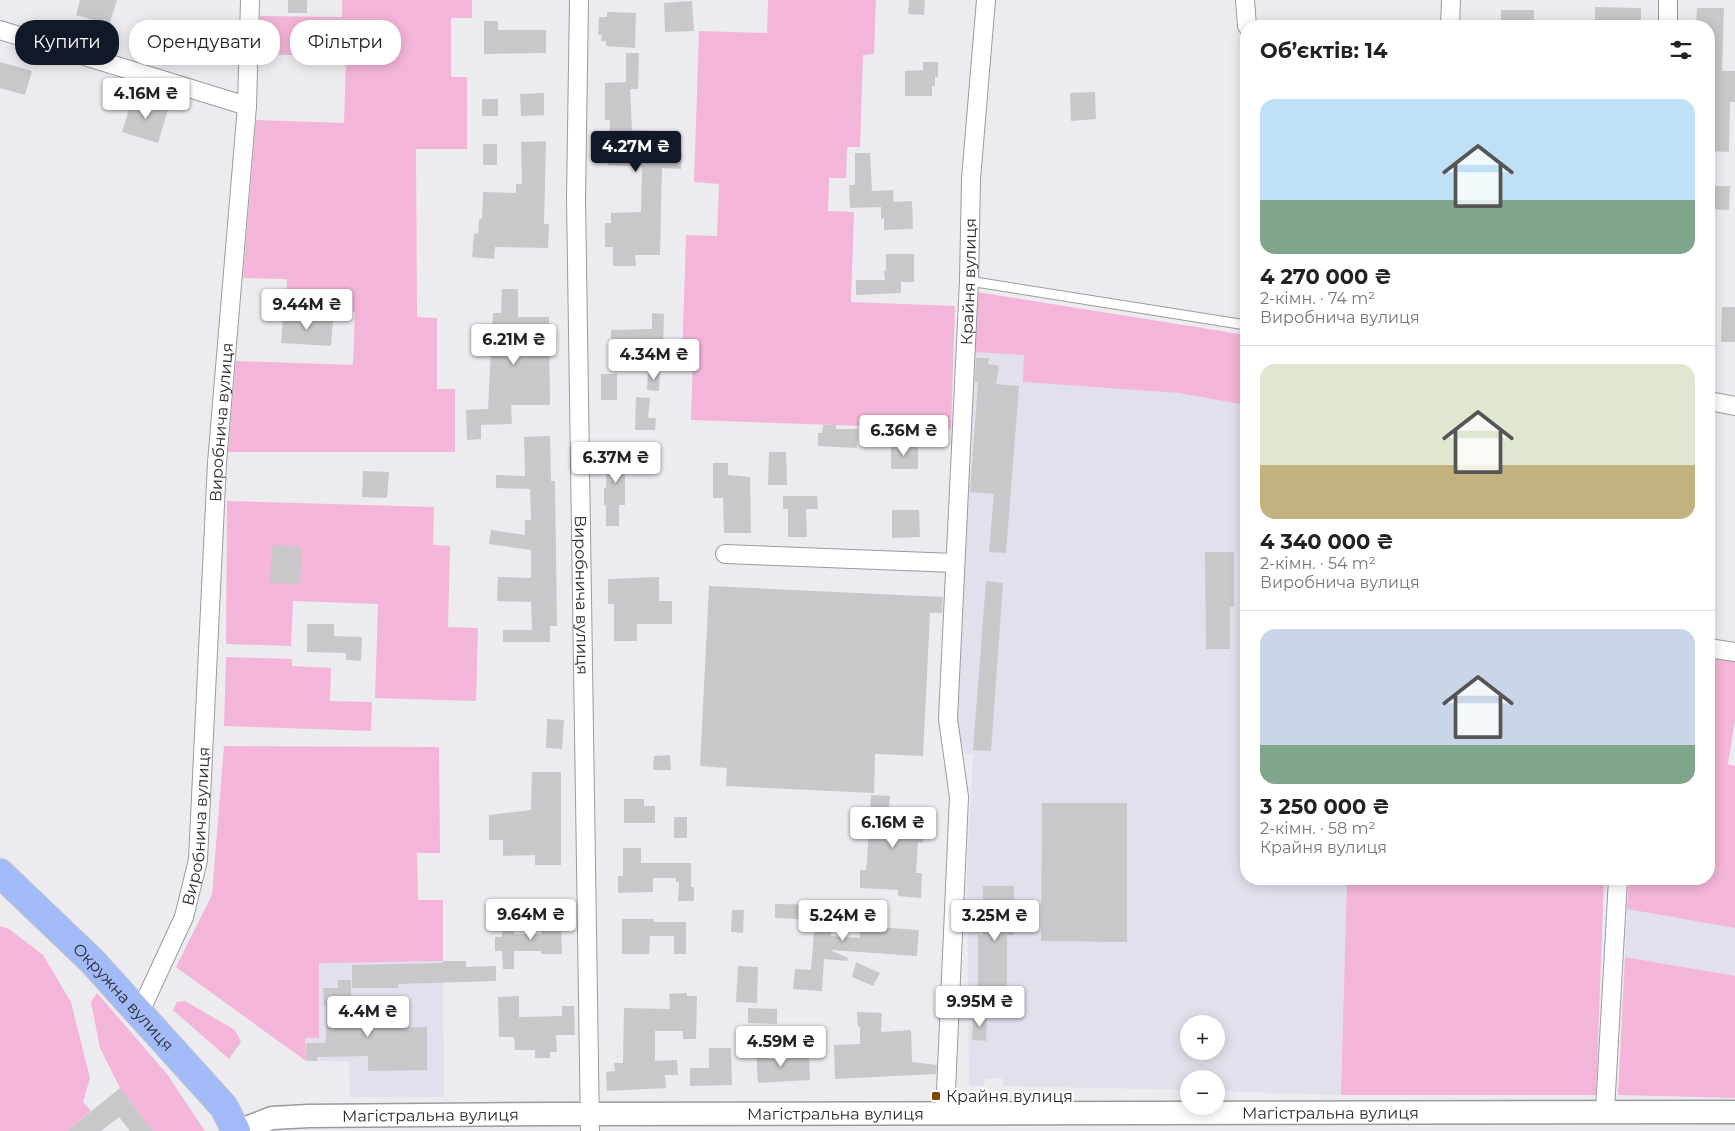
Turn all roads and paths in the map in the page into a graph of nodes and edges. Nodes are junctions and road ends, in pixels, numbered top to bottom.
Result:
1 (250, 0) edge
2 (579, 0) edge
3 (986, 0) edge
4 (1245, 0) edge
5 (1450, 0) edge
6 (1668, 0) edge
7 (1247, 20) edge
8 (1450, 20) edge
9 (1668, 20) edge
10 (0, 30) edge
11 (246, 106) junction
12 (969, 281) junction
13 (1240, 324) edge
14 (1715, 402) edge
15 (1735, 406) edge
16 (725, 554) dead end
17 (955, 563) junction
18 (1715, 649) edge
19 (1735, 652) edge
20 (0, 873) edge
21 (1618, 885) edge
22 (139, 1014) junction
23 (1605, 1112) junction
24 (1735, 1112) edge
25 (945, 1114) junction
26 (590, 1123) edge
27 (237, 1131) edge

1 - 11 street, Виробнича вулиця
2 - 26 street, Виробнича вулиця
3 - 12 street, Крайня вулиця
4 - 7 street
5 - 8 street
6 - 9 street
10 - 11 street
11 - 22 street, Виробнича вулиця
12 - 13 lane
12 - 17 street, Крайня вулиця
14 - 15 street
16 - 17 street
17 - 25 street, Крайня вулиця
18 - 19 street
20 - 22 main road, Окружна вулиця
21 - 23 street
22 - 27 main road, Окружна вулиця
23 - 24 street, Магістральна вулиця
23 - 25 street, Магістральна вулиця
25 - 26 street, Магістральна вулиця
26 - 27 street, Магістральна вулиця

